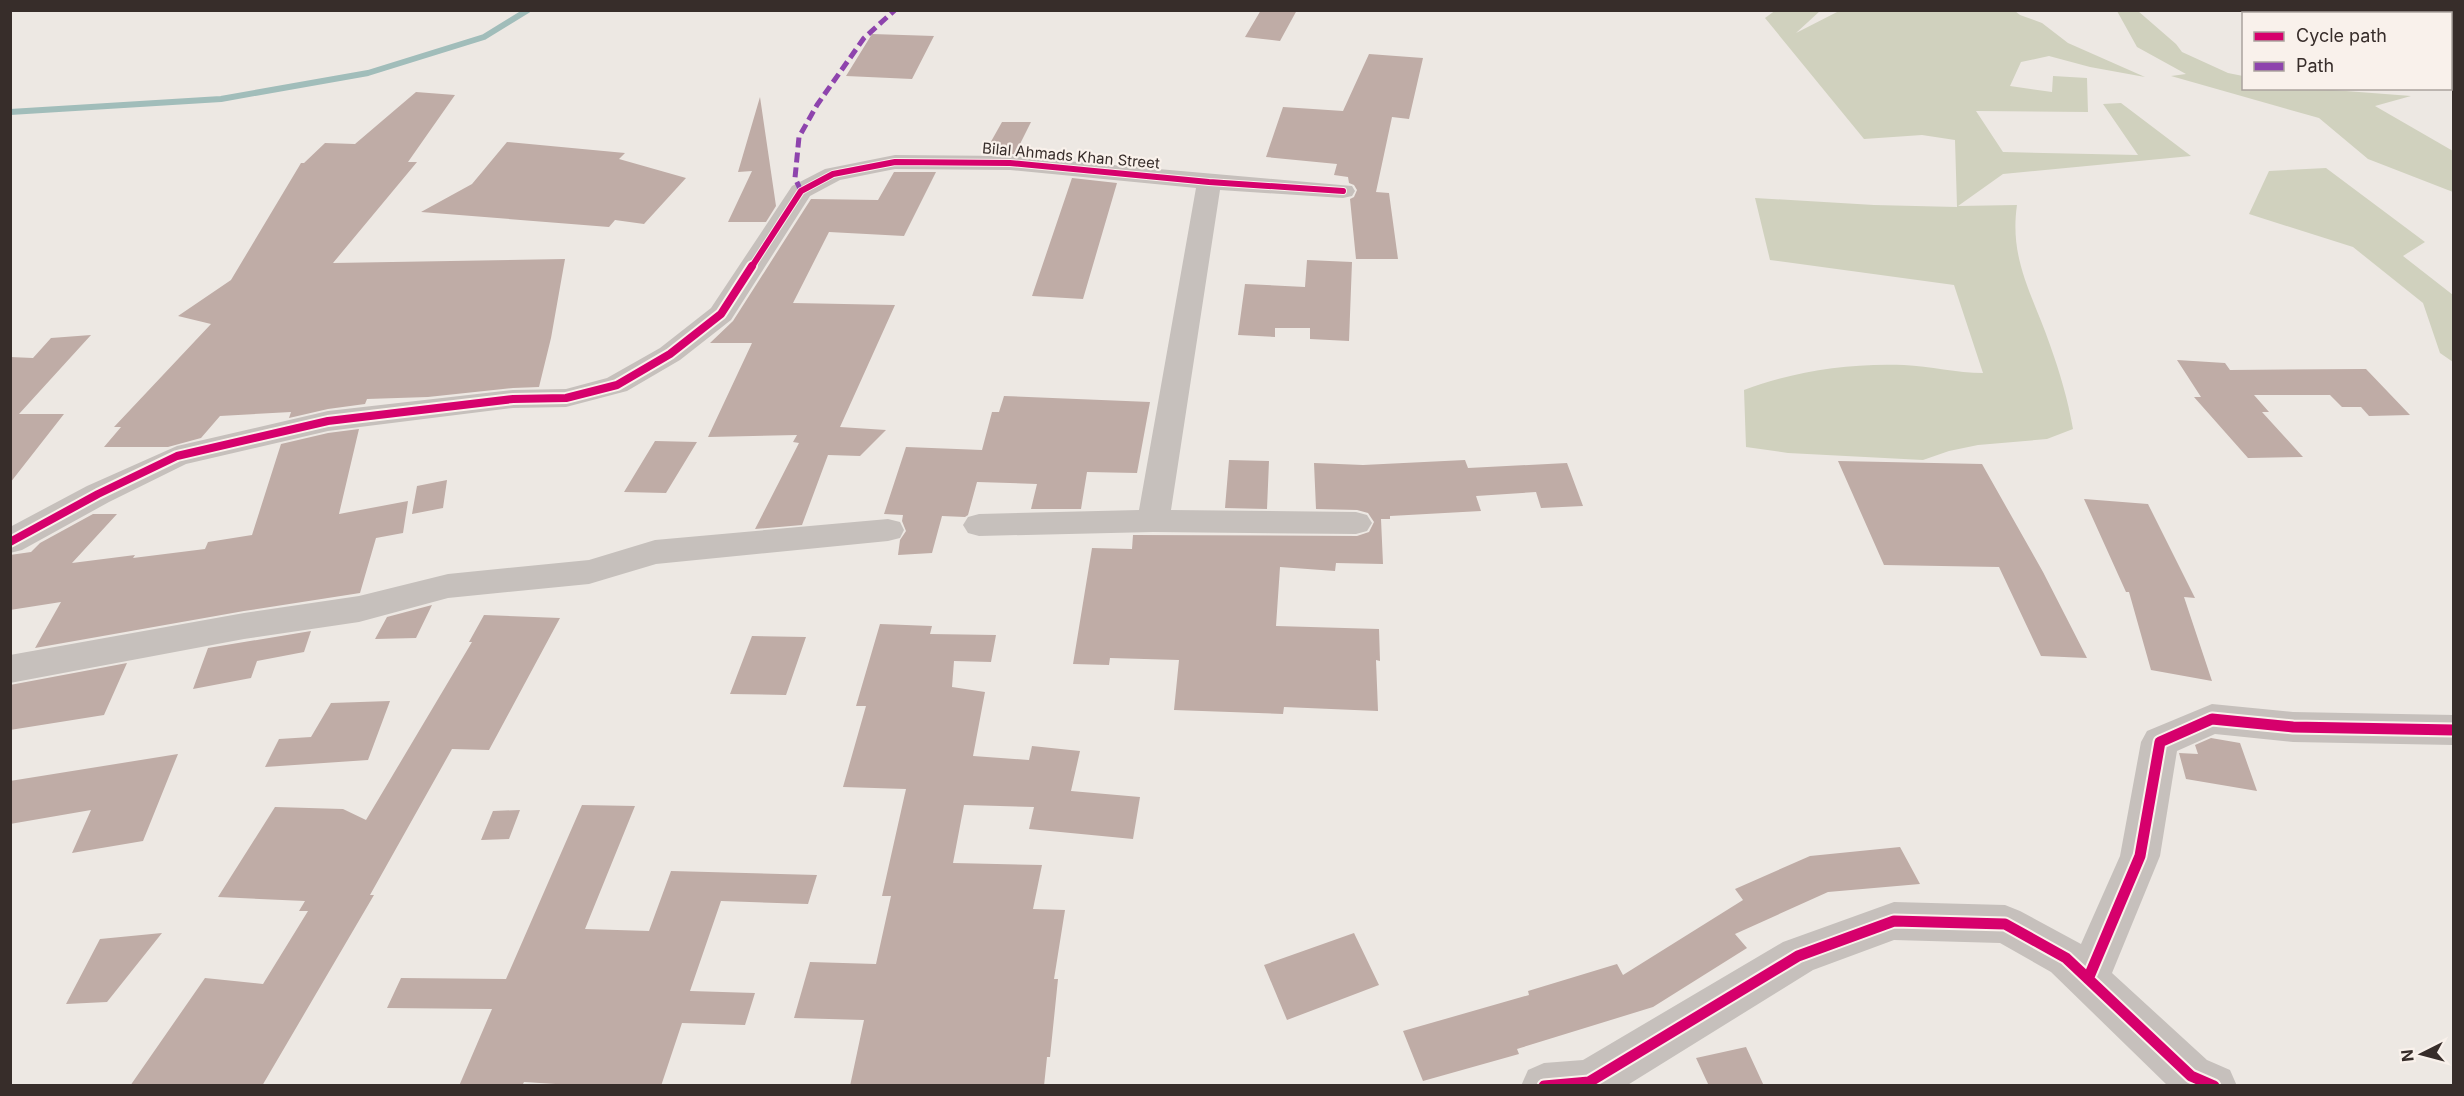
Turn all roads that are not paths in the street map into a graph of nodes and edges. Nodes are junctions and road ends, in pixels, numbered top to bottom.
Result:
1 (1209, 182) junction
2 (1343, 191) dead end
3 (1153, 521) junction
4 (1356, 523) dead end
5 (979, 525) dead end
6 (888, 530) dead end
7 (10, 542) edge
8 (10, 669) edge
9 (2454, 730) edge
10 (2088, 979) junction
11 (1544, 1086) edge
12 (2214, 1086) edge

1 - 2 street, Bilal Ahmads Khan Street
1 - 3 street
1 - 7 street, Bilal Ahmads Khan Street
3 - 4 street
3 - 5 street
6 - 8 street
9 - 10 street
10 - 11 street
10 - 12 street

